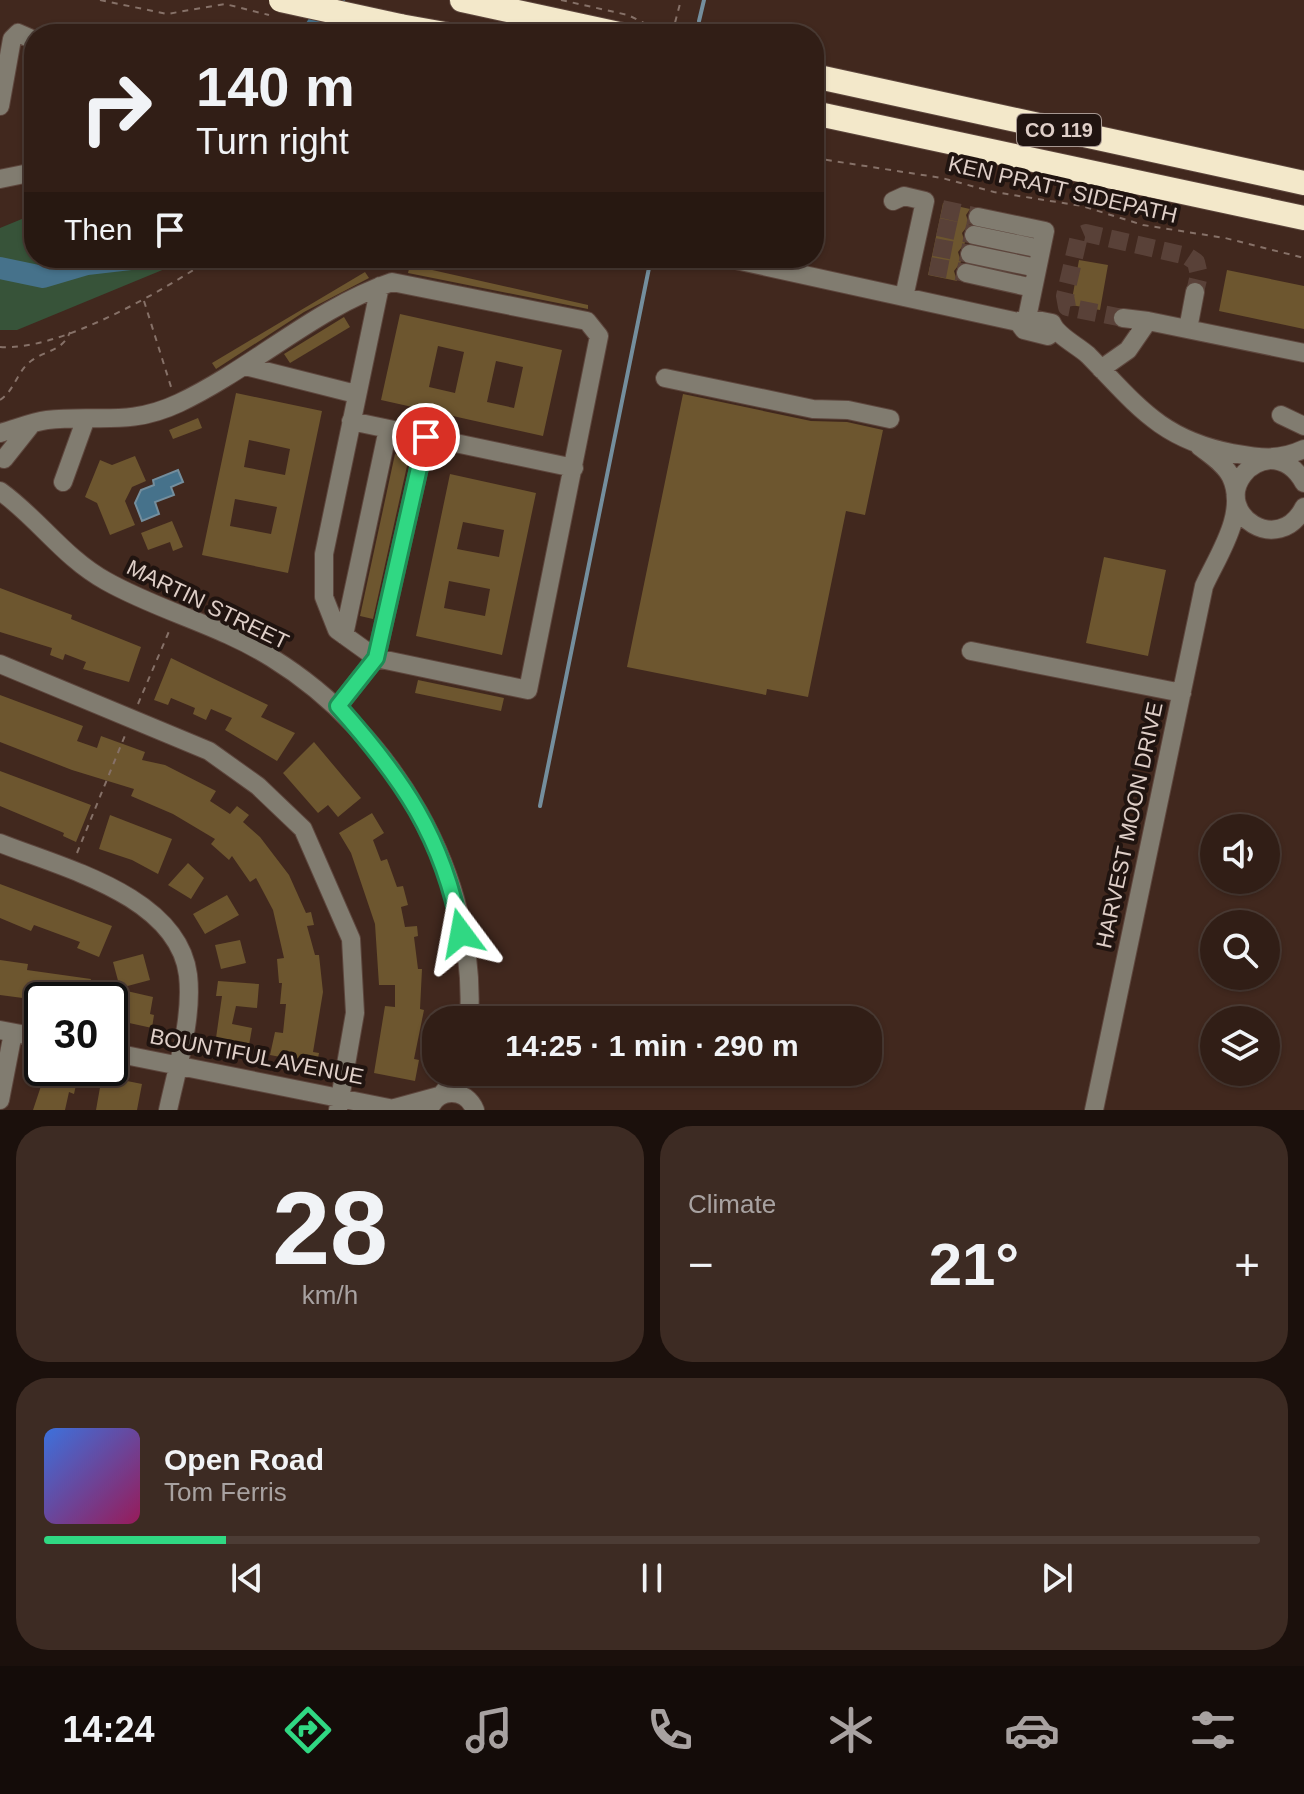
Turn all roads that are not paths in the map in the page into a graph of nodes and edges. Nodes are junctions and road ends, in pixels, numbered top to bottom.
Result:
1 (462, 0) edge
2 (276, 8) edge
3 (386, 24) edge
4 (573, 24) edge
5 (24, 36) edge
6 (824, 78) edge
7 (0, 106) edge
8 (824, 116) edge
9 (24, 174) edge
10 (0, 179) edge
11 (1304, 183) edge
12 (893, 201) dead end
13 (1304, 218) edge
14 (976, 226) tunnel mouth
15 (970, 254) tunnel mouth
16 (772, 268) edge
17 (1037, 268) junction
18 (966, 273) tunnel mouth
19 (380, 286) junction
20 (1033, 288) junction
21 (1195, 292) tunnel mouth
22 (904, 297) junction
23 (1123, 318) tunnel mouth
24 (1022, 320) junction
25 (1148, 321) junction
26 (1188, 329) junction
27 (1304, 353) edge
28 (245, 366) junction
29 (1101, 369) junction
30 (665, 378) dead end
31 (356, 394) junction
32 (1281, 415) dead end
33 (890, 419) dead end
34 (85, 421) junction
35 (351, 421) junction
36 (31, 425) junction
37 (1304, 426) edge
38 (388, 429) junction
39 (0, 433) edge
40 (426, 437) junction
41 (1199, 446) junction
42 (1304, 449) edge
43 (2, 459) edge
44 (1270, 460) junction
45 (574, 468) junction
46 (63, 482) dead end
47 (1304, 483) edge
48 (7, 496) edge
49 (1236, 497) junction
50 (1304, 507) edge
51 (1259, 528) junction
52 (1222, 553) junction
53 (344, 635) junction
54 (971, 651) dead end
55 (376, 658) junction
56 (0, 664) edge
57 (1182, 693) junction
58 (338, 706) junction
59 (0, 843) edge
60 (468, 1006) edge
61 (6, 1031) edge
62 (128, 1055) edge
63 (177, 1065) junction
64 (0, 1100) edge
65 (437, 1100) edge
66 (339, 1104) edge
67 (471, 1104) edge
68 (397, 1109) edge
69 (168, 1110) edge
70 (1094, 1110) edge

1 - 4 highway
2 - 3 highway, bridge
5 - 7 street
6 - 11 highway, CO 119
8 - 13 highway, CO 119
9 - 10 street
12 - 22 street
14 - 17 street
15 - 17 street
16 - 22 street
17 - 20 street
18 - 20 street
19 - 28 street
19 - 31 street
19 - 45 street
20 - 24 street
21 - 26 street
22 - 24 street
23 - 25 street
24 - 29 street
25 - 26 street
25 - 29 street
26 - 27 street
28 - 31 street
28 - 34 street
29 - 41 street
30 - 33 street
31 - 35 street
32 - 37 street
34 - 36 street
34 - 46 street
35 - 38 street
35 - 53 street
36 - 39 street
36 - 43 street
38 - 40 street
38 - 53 street
40 - 45 street
40 - 55 street
41 - 44 street
41 - 49 street
42 - 44 street
43 - 48 street, MARTIN STREET
44 - 47 street
44 - 49 street
45 - 55 street
48 - 58 street, MARTIN STREET
49 - 51 street
49 - 52 street, HARVEST MOON DRIVE
50 - 51 street
51 - 52 street, HARVEST MOON DRIVE
52 - 57 street, HARVEST MOON DRIVE
53 - 55 street
54 - 57 street
55 - 58 street
56 - 66 street
57 - 70 street, HARVEST MOON DRIVE
58 - 60 street, MARTIN STREET
59 - 63 street
61 - 64 street
62 - 63 street, BOUNTIFUL AVENUE
63 - 66 street, BOUNTIFUL AVENUE
63 - 69 street
65 - 67 street
65 - 68 street, BOUNTIFUL AVENUE
66 - 68 street, BOUNTIFUL AVENUE

